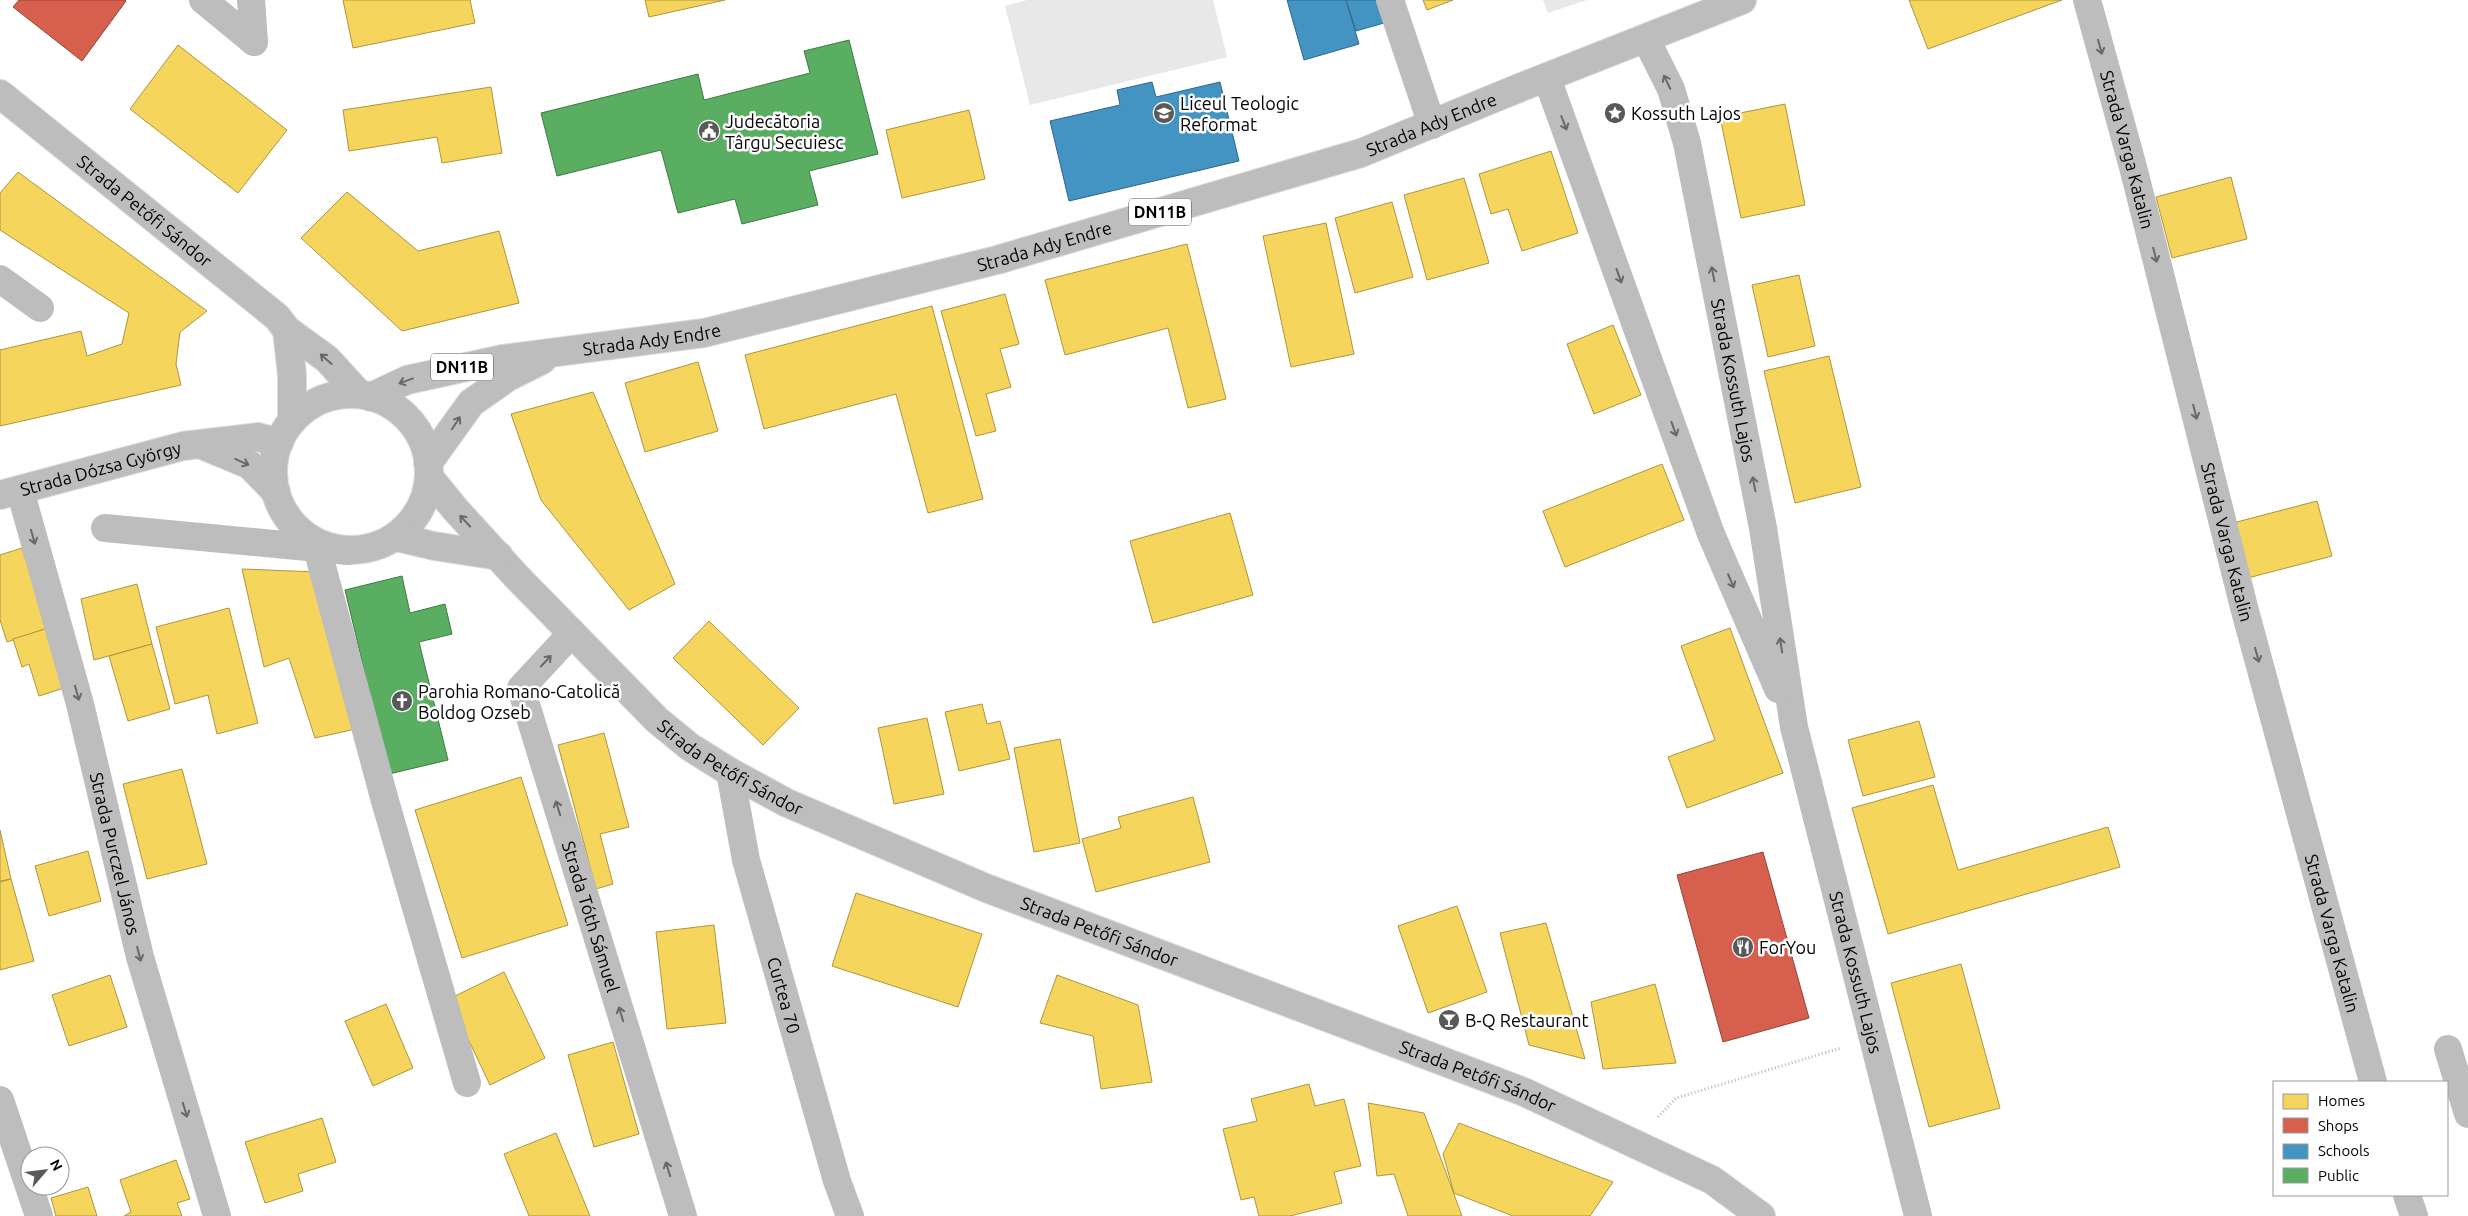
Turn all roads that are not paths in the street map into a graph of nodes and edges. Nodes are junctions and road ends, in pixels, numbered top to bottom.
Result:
1 (203, 0) edge
2 (251, 0) edge
3 (1390, 0) edge
4 (1742, 0) edge
5 (2087, 0) edge
6 (1646, 39) junction
7 (1547, 78) junction
8 (0, 94) edge
9 (1432, 126) junction
10 (0, 279) edge
11 (40, 308) dead end
12 (287, 330) junction
13 (556, 353) junction
14 (365, 396) junction
15 (285, 432) junction
16 (200, 444) junction
17 (429, 470) junction
18 (10, 492) edge
19 (276, 492) junction
20 (105, 528) dead end
21 (396, 537) junction
22 (317, 548) junction
23 (349, 551) junction
24 (499, 556) junction
25 (572, 633) junction
26 (1794, 728) junction
27 (730, 772) junction
28 (2448, 1050) dead end
29 (2373, 1081) edge
30 (467, 1083) dead end
31 (0, 1100) edge
32 (2468, 1114) edge
33 (2407, 1196) edge
34 (39, 1216) edge
35 (217, 1216) edge
36 (682, 1216) edge
37 (850, 1216) edge
38 (1761, 1216) edge
39 (1918, 1216) edge
40 (2414, 1216) edge

1 - 2 main road
3 - 9 main road
4 - 6 main road, Strada Ady Endre / DN11B
5 -> 29 main road, Strada Varga Katalin
6 - 7 main road, Strada Ady Endre / DN11B
26 -> 6 main road, Strada Kossuth Lajos
7 - 9 main road, Strada Ady Endre / DN11B
7 -> 26 main road, Strada Kossuth Lajos
8 - 12 main road, Strada Petőfi Sándor
9 - 13 main road, Strada Ady Endre / DN11B
10 - 11 main road
14 -> 12 main road, Strada Petőfi Sándor
12 - 15 main road
13 -> 14 main road, Strada Ady Endre / DN11B
17 -> 13 main road, Strada Ady Endre / DN11B
14 - 15 main road
14 - 17 main road
15 - 16 main road, Strada Dózsa György
15 - 19 main road
16 - 18 main road, Strada Dózsa György
16 -> 19 main road, Strada Dózsa György
17 - 21 main road
24 -> 17 main road, Strada Petőfi Sándor
18 -> 35 main road, Strada Purczel János
19 - 23 main road
20 - 22 main road
21 - 23 main road
21 - 24 main road
22 - 23 main road
22 - 30 main road
24 - 25 main road, Strada Petőfi Sándor
25 - 27 main road, Strada Petőfi Sándor
36 -> 25 main road, Strada Tóth Sámuel
26 - 39 main road, Strada Kossuth Lajos
27 - 37 main road, Curtea 70
27 - 38 main road, Strada Petőfi Sándor
28 - 32 main road
31 - 34 main road
33 - 40 main road

